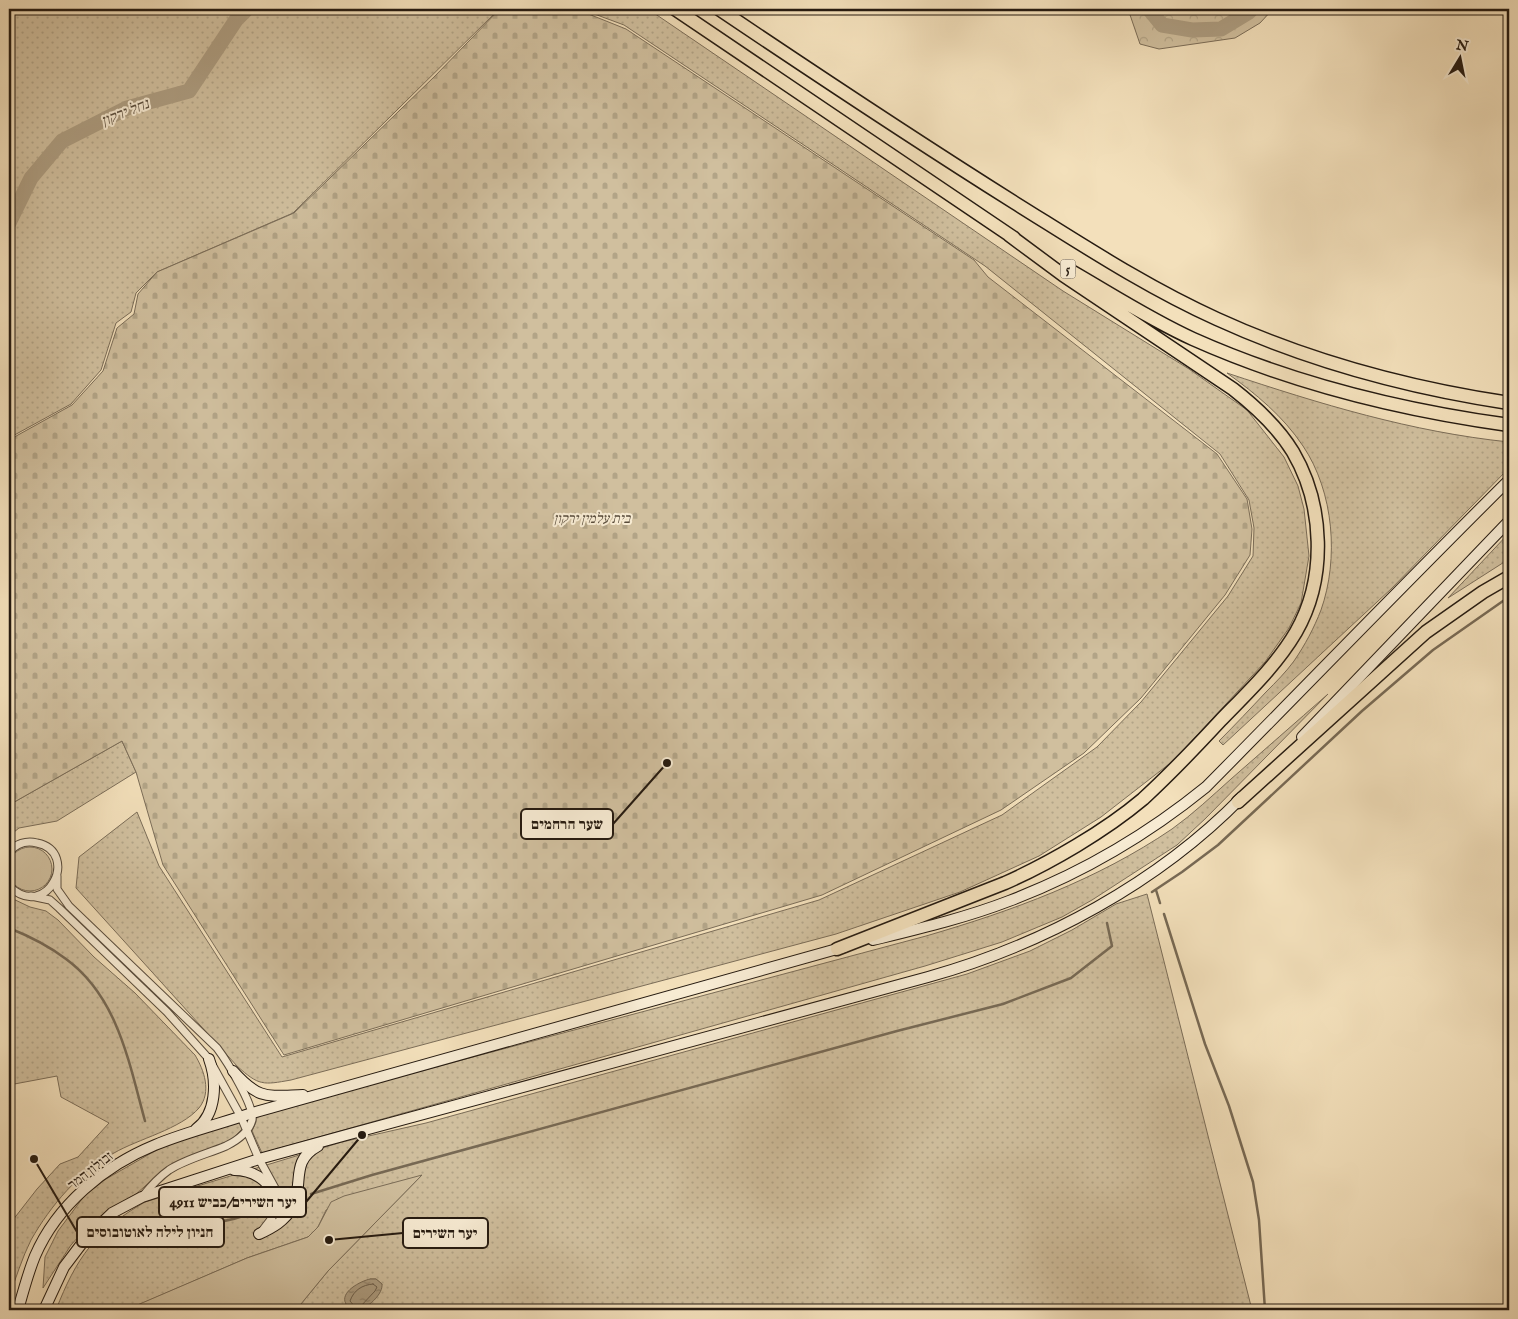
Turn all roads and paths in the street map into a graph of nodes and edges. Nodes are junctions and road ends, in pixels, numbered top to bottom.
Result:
1 (675, 9) edge
2 (719, 9) edge
3 (1009, 235) junction
4 (1509, 403) edge
5 (1509, 425) edge
6 (1509, 480) edge
7 (1509, 521) edge
8 (1509, 577) edge
9 (1238, 802) junction
10 (9, 852) edge
11 (57, 876) junction
12 (9, 886) edge
13 (31, 896) junction
14 (836, 949) junction
15 (209, 1059) junction
16 (233, 1071) junction
17 (326, 1093) junction
18 (252, 1113) junction
19 (241, 1117) junction
20 (247, 1129) junction
21 (195, 1131) junction
22 (332, 1139) junction
23 (259, 1159) junction
24 (220, 1171) junction
25 (142, 1197) junction
26 (276, 1208) junction
27 (259, 1234) joint
28 (18, 1310) edge
29 (44, 1310) edge

1 - 3 highway, 5
2 - 4 highway, 5
3 - 5 highway, 5
3 - 14 highway
6 - 14 main road
7 - 9 main road
8 - 9 highway
9 - 22 main road
10 - 11 street
11 - 13 street
11 - 16 street
12 - 13 street
13 - 15 street
14 - 17 main road
15 - 19 street
15 - 21 main road
16 - 17 main road
16 - 18 street
17 - 18 main road, זבולון המר
18 - 19 main road, זבולון המר
18 - 20 street
19 - 20 street
19 - 21 main road, זבולון המר
20 - 23 street
20 - 25 street
21 - 28 main road, זבולון המר
22 - 23 main road
22 - 27 main road
23 - 24 main road
23 - 26 street
24 - 25 main road
24 - 26 main road
25 - 29 main road
26 - 27 street

